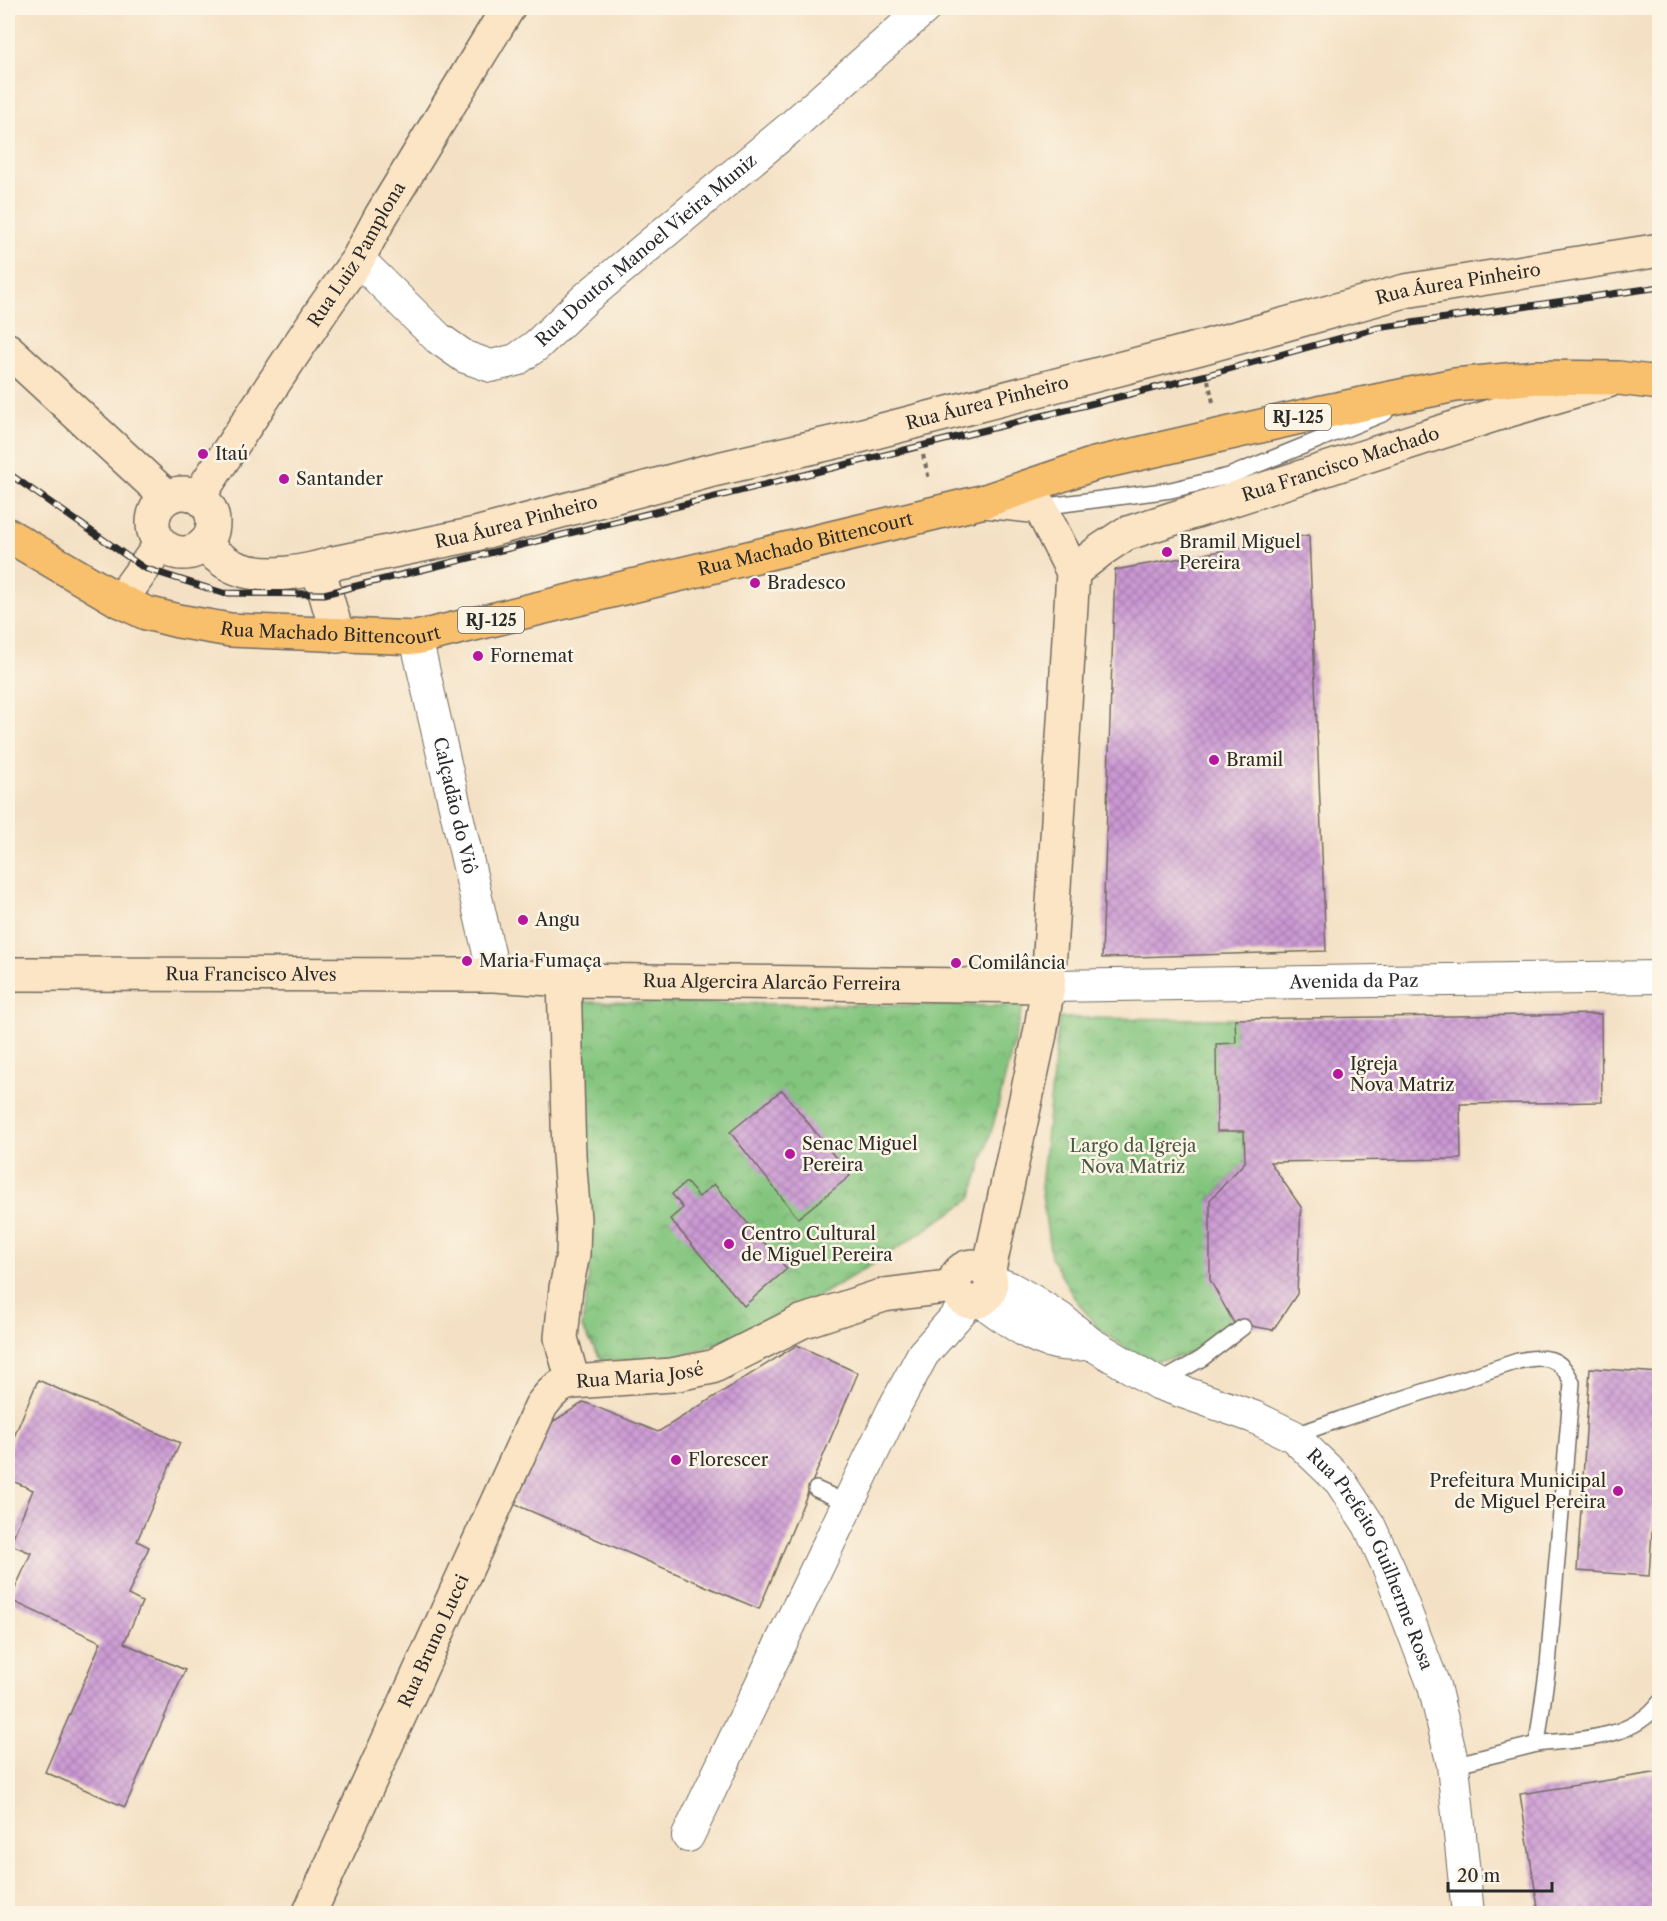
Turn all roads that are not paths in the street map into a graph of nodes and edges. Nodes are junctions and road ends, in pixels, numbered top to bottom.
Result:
1 (508, 8) edge
2 (925, 8) edge
3 (1659, 250) edge
4 (358, 259) junction
5 (8, 350) edge
6 (1618, 378) junction
7 (1659, 383) edge
8 (1455, 385) junction
9 (182, 497) junction
10 (985, 501) junction
11 (1040, 507) junction
12 (8, 535) edge
13 (161, 544) junction
14 (203, 545) junction
15 (318, 568) junction
16 (1073, 572) junction
17 (120, 601) junction
18 (338, 636) junction
19 (416, 638) junction
20 (8, 974) edge
21 (494, 975) junction
22 (1659, 977) edge
23 (564, 980) junction
24 (1041, 986) junction
25 (975, 1285) junction
26 (1243, 1327) dead end
27 (573, 1382) junction
28 (1157, 1383) junction
29 (1293, 1436) junction
30 (816, 1489) dead end
31 (847, 1503) junction
32 (1659, 1702) edge
33 (1537, 1744) junction
34 (1453, 1766) junction
35 (688, 1836) dead end
36 (309, 1914) edge
37 (1468, 1914) edge

1 - 4 street, Rua Luiz Pamplona
2 - 4 street, Rua Doutor Manoel Vieira Muniz
3 - 15 street, Rua Áurea Pinheiro
4 - 9 street, Rua Luiz Pamplona
5 - 9 street
6 - 7 main road, Rua Machado Bittencourt / RJ-125
6 - 8 main road, Rua Machado Bittencourt / RJ-125
6 - 16 street, Rua Francisco Machado
8 - 10 main road, Rua Machado Bittencourt / RJ-125
8 - 11 lane, Rua Machado Bittencourt
9 - 13 street
9 - 14 street
10 - 11 street, Rua Machado Bittencourt
10 - 19 main road, Rua Machado Bittencourt / RJ-125
11 - 16 street
12 - 17 main road, Rua Machado Bittencourt / RJ-125
13 - 14 street
13 - 17 street
14 - 15 street, Rua Áurea Pinheiro
15 - 18 street
16 - 24 street
17 - 18 main road, Rua Machado Bittencourt / RJ-125
18 - 19 main road, Rua Machado Bittencourt / RJ-125
19 - 21 street, Calçadão do Viô
20 - 21 street, Rua Francisco Alves
21 - 23 street, Rua Algercira Alarcão Ferreira
22 - 24 street, Avenida da Paz
23 - 24 street, Rua Algercira Alarcão Ferreira
23 - 27 street, Rua Maria José
24 - 25 street
25 - 27 street, Rua Maria José
25 - 28 street, Rua Prefeito Guilherme Rosa
25 - 31 street
26 - 28 lane
27 - 36 street, Rua Bruno Lucci
28 - 29 street, Rua Prefeito Guilherme Rosa
29 - 33 lane
29 - 34 street, Rua Prefeito Guilherme Rosa
30 - 31 lane
31 - 35 street
32 - 33 lane
33 - 34 lane
34 - 37 street, Rua Prefeito Guilherme Rosa

